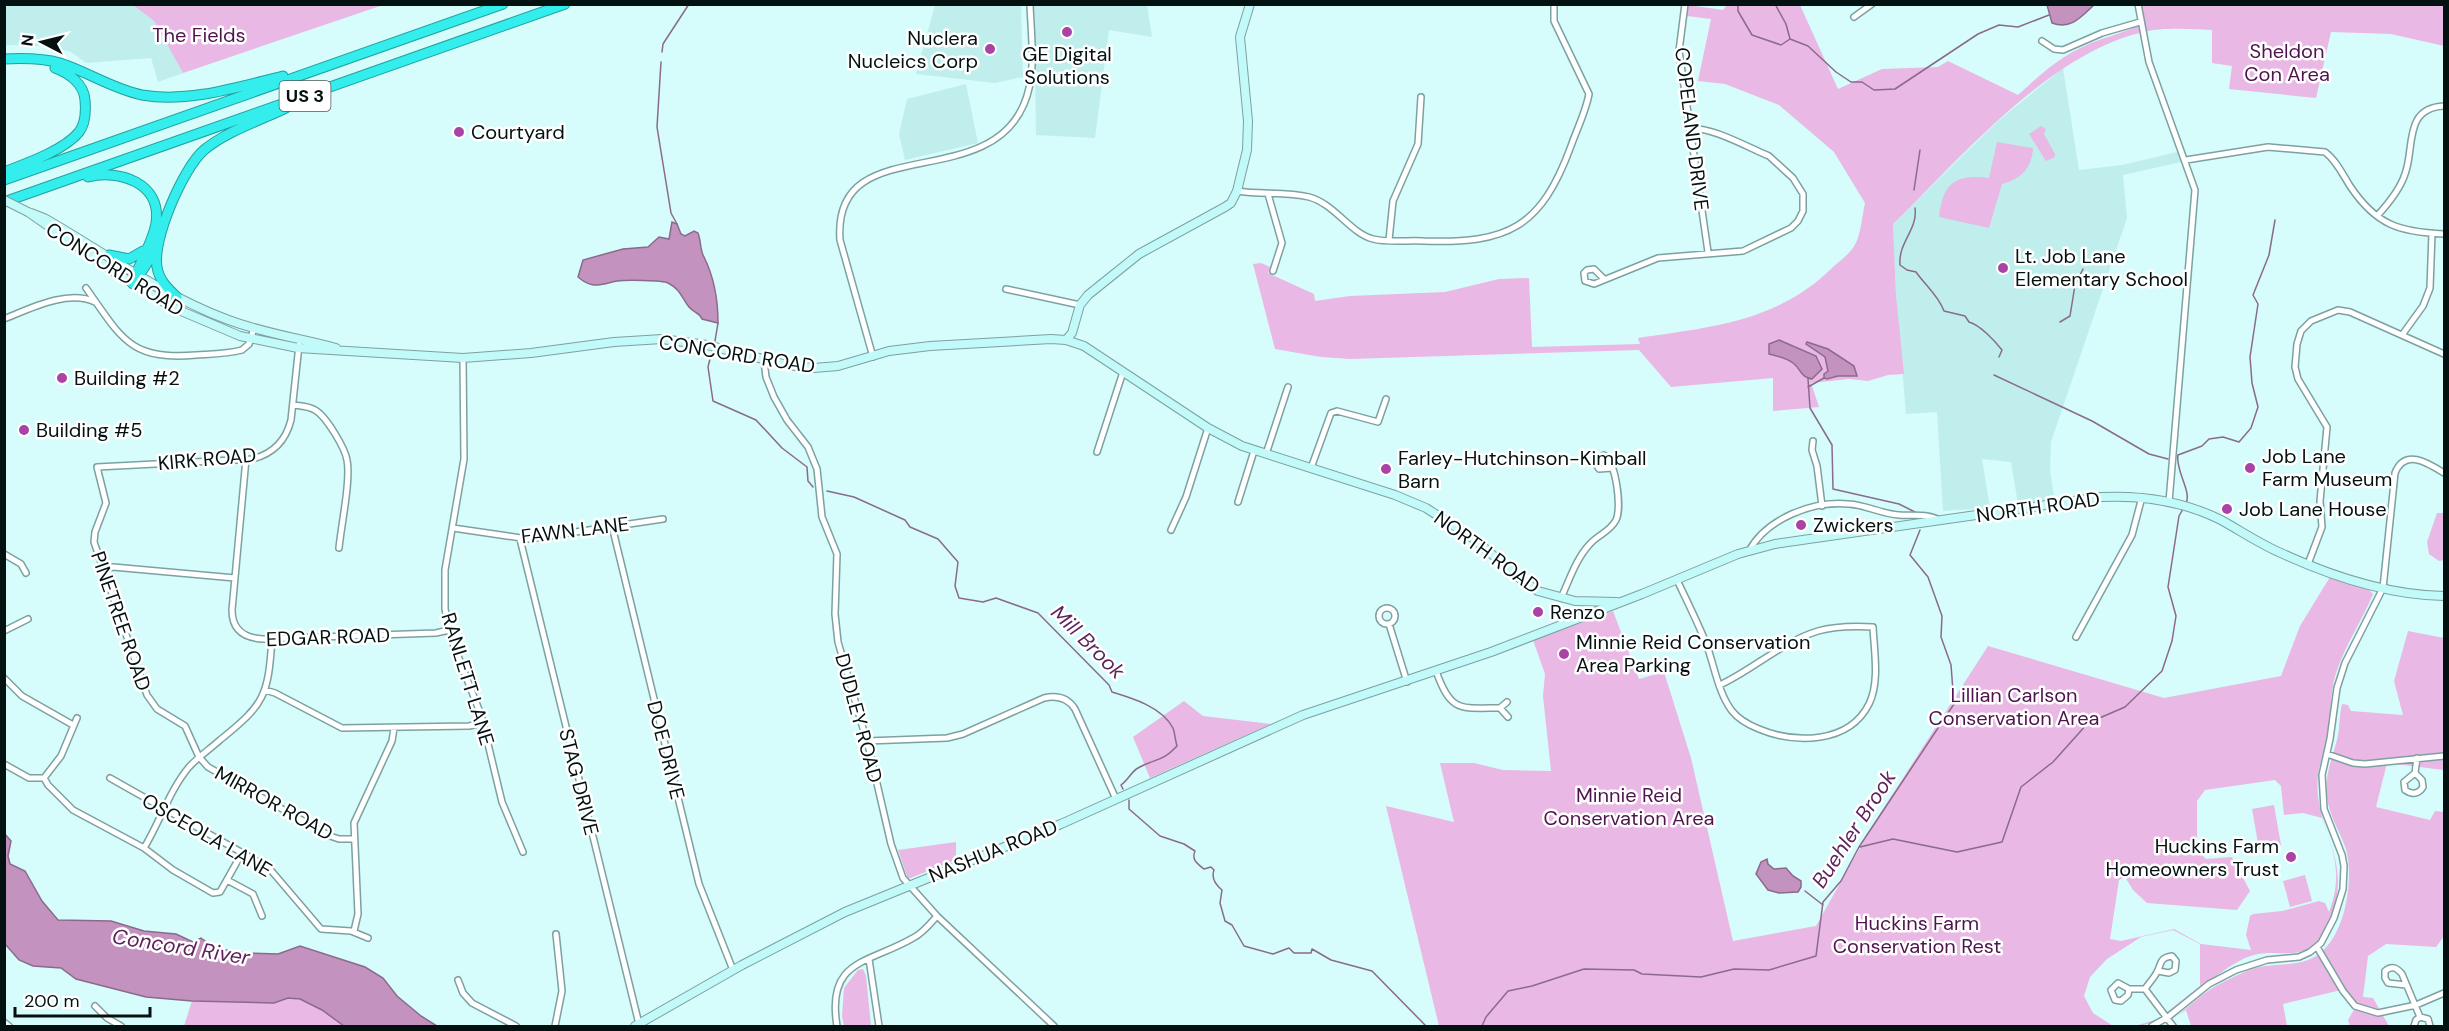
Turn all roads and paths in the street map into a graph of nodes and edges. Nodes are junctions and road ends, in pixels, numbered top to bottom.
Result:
1 (503, 4) edge
2 (565, 4) edge
3 (1030, 4) edge
4 (1250, 4) edge
5 (1554, 4) edge
6 (1685, 4) edge
7 (1872, 4) edge
8 (2138, 4) edge
9 (1854, 17) dead end
10 (2140, 22) junction
11 (2042, 41) dead end
12 (4, 59) edge
13 (4, 65) edge
14 (326, 66) junction
15 (327, 88) junction
16 (1421, 97) dead end
17 (2445, 106) edge
18 (1690, 129) junction
19 (2186, 160) junction
20 (4, 172) edge
21 (4, 180) edge
22 (45, 187) junction
23 (1237, 191) junction
24 (1268, 194) junction
25 (4, 201) edge
26 (28, 212) junction
27 (2377, 216) junction
28 (2432, 233) junction
29 (2445, 234) edge
30 (1389, 240) junction
31 (152, 247) junction
32 (1708, 252) junction
33 (109, 255) junction
34 (1273, 271) dead end
35 (138, 274) junction
36 (1604, 279) dead end
37 (133, 284) junction
38 (87, 288) dead end
39 (1006, 289) dead end
40 (177, 297) junction
41 (1080, 305) junction
42 (99, 306) junction
43 (4, 319) edge
44 (254, 328) junction
45 (2402, 335) junction
46 (250, 339) junction
47 (1066, 340) junction
48 (299, 344) junction
49 (2445, 354) edge
50 (873, 357) junction
51 (463, 358) junction
52 (764, 361) junction
53 (1122, 372) junction
54 (1288, 387) dead end
55 (1386, 399) dead end
56 (292, 405) junction
57 (1208, 428) junction
58 (1813, 441) dead end
59 (1254, 451) junction
60 (1096, 452) dead end
61 (1266, 454) junction
62 (246, 459) junction
63 (97, 466) joint
64 (1311, 468) junction
65 (1612, 468) dead end
66 (2445, 473) edge
67 (2142, 497) junction
68 (1238, 502) dead end
69 (2169, 502) junction
70 (1822, 506) junction
71 (663, 519) dead end
72 (1941, 521) junction
73 (612, 526) junction
74 (453, 528) junction
75 (1171, 530) dead end
76 (520, 539) junction
77 (339, 548) dead end
78 (1749, 551) junction
79 (4, 554) edge
80 (2308, 564) junction
81 (102, 570) junction
82 (26, 573) dead end
83 (235, 578) junction
84 (1677, 580) junction
85 (2383, 588) junction
86 (2445, 596) edge
87 (1561, 598) junction
88 (1575, 601) junction
89 (1621, 602) junction
90 (1578, 618) junction
91 (28, 619) dead end
92 (1389, 624) dead end
93 (449, 630) junction
94 (4, 631) edge
95 (2076, 637) dead end
96 (272, 639) junction
97 (1436, 671) junction
98 (4, 678) edge
99 (1407, 682) junction
100 (1720, 685) junction
101 (265, 690) junction
102 (1507, 702) dead end
103 (1500, 708) junction
104 (1508, 717) dead end
105 (77, 718) dead end
106 (483, 723) junction
107 (73, 724) junction
108 (394, 728) junction
109 (867, 741) junction
110 (2327, 754) junction
111 (2445, 756) edge
112 (199, 757) junction
113 (2417, 758) junction
114 (4, 764) edge
115 (2415, 773) dead end
116 (44, 778) junction
117 (110, 778) dead end
118 (1116, 799) junction
119 (164, 808) junction
120 (353, 839) junction
121 (144, 848) junction
122 (523, 852) dead end
123 (242, 853) junction
124 (227, 880) junction
125 (909, 886) junction
126 (262, 916) dead end
127 (938, 916) junction
128 (354, 931) junction
129 (556, 934) dead end
130 (368, 938) dead end
131 (2317, 947) junction
132 (869, 958) junction
133 (733, 970) junction
134 (2158, 971) dead end
135 (458, 980) dead end
136 (2406, 985) dead end
137 (2129, 989) dead end
138 (2145, 989) junction
139 (2445, 993) edge
140 (2416, 1005) junction
141 (95, 1006) dead end
142 (2168, 1017) junction
143 (2420, 1017) junction
144 (4, 1022) edge
145 (637, 1025) edge
146 (9, 1026) edge
147 (121, 1026) edge
148 (516, 1026) edge
149 (555, 1026) edge
150 (837, 1026) edge
151 (879, 1026) edge
152 (1054, 1026) edge
153 (2151, 1026) edge
154 (2173, 1026) edge
155 (2414, 1026) edge
156 (2430, 1026) edge

1 - 14 highway, US 3
2 - 15 highway, US 3
3 - 50 street
4 - 23 main road
5 - 30 street
6 - 18 street, COPELAND DRIVE
7 - 9 street
8 - 10 street
10 - 11 street
10 - 19 street
12 - 14 highway
13 - 20 highway
14 - 21 highway, US 3
15 - 22 highway, US 3
15 - 31 highway
16 - 30 street
17 - 27 street
18 - 32 street, COPELAND DRIVE
18 - 32 street
19 - 27 street
19 - 69 street
22 - 25 highway, US 3
22 - 31 highway
23 - 24 street
23 - 41 main road
24 - 30 street
24 - 34 street
25 - 26 main road, CONCORD ROAD, bridge
26 - 33 main road, CONCORD ROAD
26 - 37 main road, CONCORD ROAD
27 - 28 street
28 - 29 street
28 - 45 street
31 - 33 highway
31 - 35 highway
31 - 40 highway
32 - 36 street
33 - 35 main road, CONCORD ROAD
35 - 37 highway
35 - 40 main road, CONCORD ROAD
37 - 46 main road, CONCORD ROAD
38 - 42 street
39 - 41 street
40 - 44 main road, CONCORD ROAD
41 - 47 main road
42 - 43 street
42 - 46 street
44 - 46 street
44 - 48 main road, CONCORD ROAD
45 - 49 street
45 - 80 street
46 - 48 main road, CONCORD ROAD
47 - 50 main road, CONCORD ROAD
47 - 53 main road, CONCORD ROAD
48 - 51 main road, CONCORD ROAD
48 - 56 street, KIRK ROAD
50 - 52 main road, CONCORD ROAD
51 - 52 main road, CONCORD ROAD
51 - 74 street, RANLETT LANE
52 - 109 street, DUDLEY ROAD
53 - 57 main road, CONCORD ROAD
53 - 60 street
54 - 61 street
55 - 64 street
56 - 62 street, KIRK ROAD
56 - 77 street
57 - 59 main road, CONCORD ROAD
57 - 75 street
58 - 70 street
59 - 61 main road, CONCORD ROAD
59 - 68 street
61 - 64 main road, CONCORD ROAD
62 - 63 street, KIRK ROAD
62 - 83 street, EDGAR ROAD
63 - 81 street, PINETREE ROAD
64 - 87 main road, NORTH ROAD
65 - 87 street
66 - 85 street
67 - 69 main road, NORTH ROAD
67 - 72 main road, NORTH ROAD
67 - 95 street
69 - 80 main road, NORTH ROAD
70 - 72 street
70 - 78 street
71 - 73 street, FAWN LANE
72 - 78 main road, NORTH ROAD
73 - 76 street, FAWN LANE
73 - 133 street, DOE DRIVE
74 - 76 street, FAWN LANE
74 - 93 street, RANLETT LANE
76 - 145 street, STAG DRIVE
78 - 84 main road, NORTH ROAD
79 - 82 street
80 - 85 main road, NORTH ROAD
81 - 83 street
81 - 112 street, PINETREE ROAD
83 - 96 street, EDGAR ROAD
84 - 89 main road, NORTH ROAD
84 - 100 street
85 - 86 main road, NORTH ROAD
85 - 110 street
87 - 88 main road, NORTH ROAD
88 - 89 main road, NORTH ROAD
88 - 90 main road
89 - 90 main road, NORTH ROAD
90 - 97 main road, NORTH ROAD
91 - 94 street
92 - 99 street
93 - 96 street, EDGAR ROAD
93 - 106 street, RANLETT LANE
96 - 101 street
97 - 99 main road, NASHUA ROAD
97 - 103 street
98 - 107 street
99 - 118 main road, NASHUA ROAD
100 - 100 street
101 - 108 street
101 - 112 street
102 - 103 street
103 - 104 street
105 - 107 street
106 - 108 street
106 - 122 street, RANLETT LANE
107 - 116 street
108 - 120 street
109 - 118 street
109 - 125 street, DUDLEY ROAD
110 - 113 street
110 - 131 street
111 - 113 street
112 - 119 street
112 - 120 street, MIRROR ROAD
113 - 115 street
114 - 116 street
116 - 121 street
117 - 119 street, OSCEOLA LANE
118 - 125 main road, NASHUA ROAD
119 - 121 street
119 - 123 street, OSCEOLA LANE
120 - 128 street
121 - 124 street
123 - 124 street
123 - 128 street, OSCEOLA LANE
124 - 126 street
125 - 127 street, DUDLEY ROAD
125 - 133 main road, NASHUA ROAD
127 - 132 street
127 - 152 street, DUDLEY ROAD
128 - 130 street
129 - 149 street
131 - 140 street
131 - 142 street
132 - 150 street
132 - 151 street
133 - 145 main road, NASHUA ROAD
134 - 138 street
135 - 148 street
136 - 140 street
137 - 138 street
138 - 142 street
139 - 140 street
140 - 143 street
141 - 147 street
142 - 153 street
142 - 154 street
143 - 155 street
143 - 156 street
144 - 146 street

